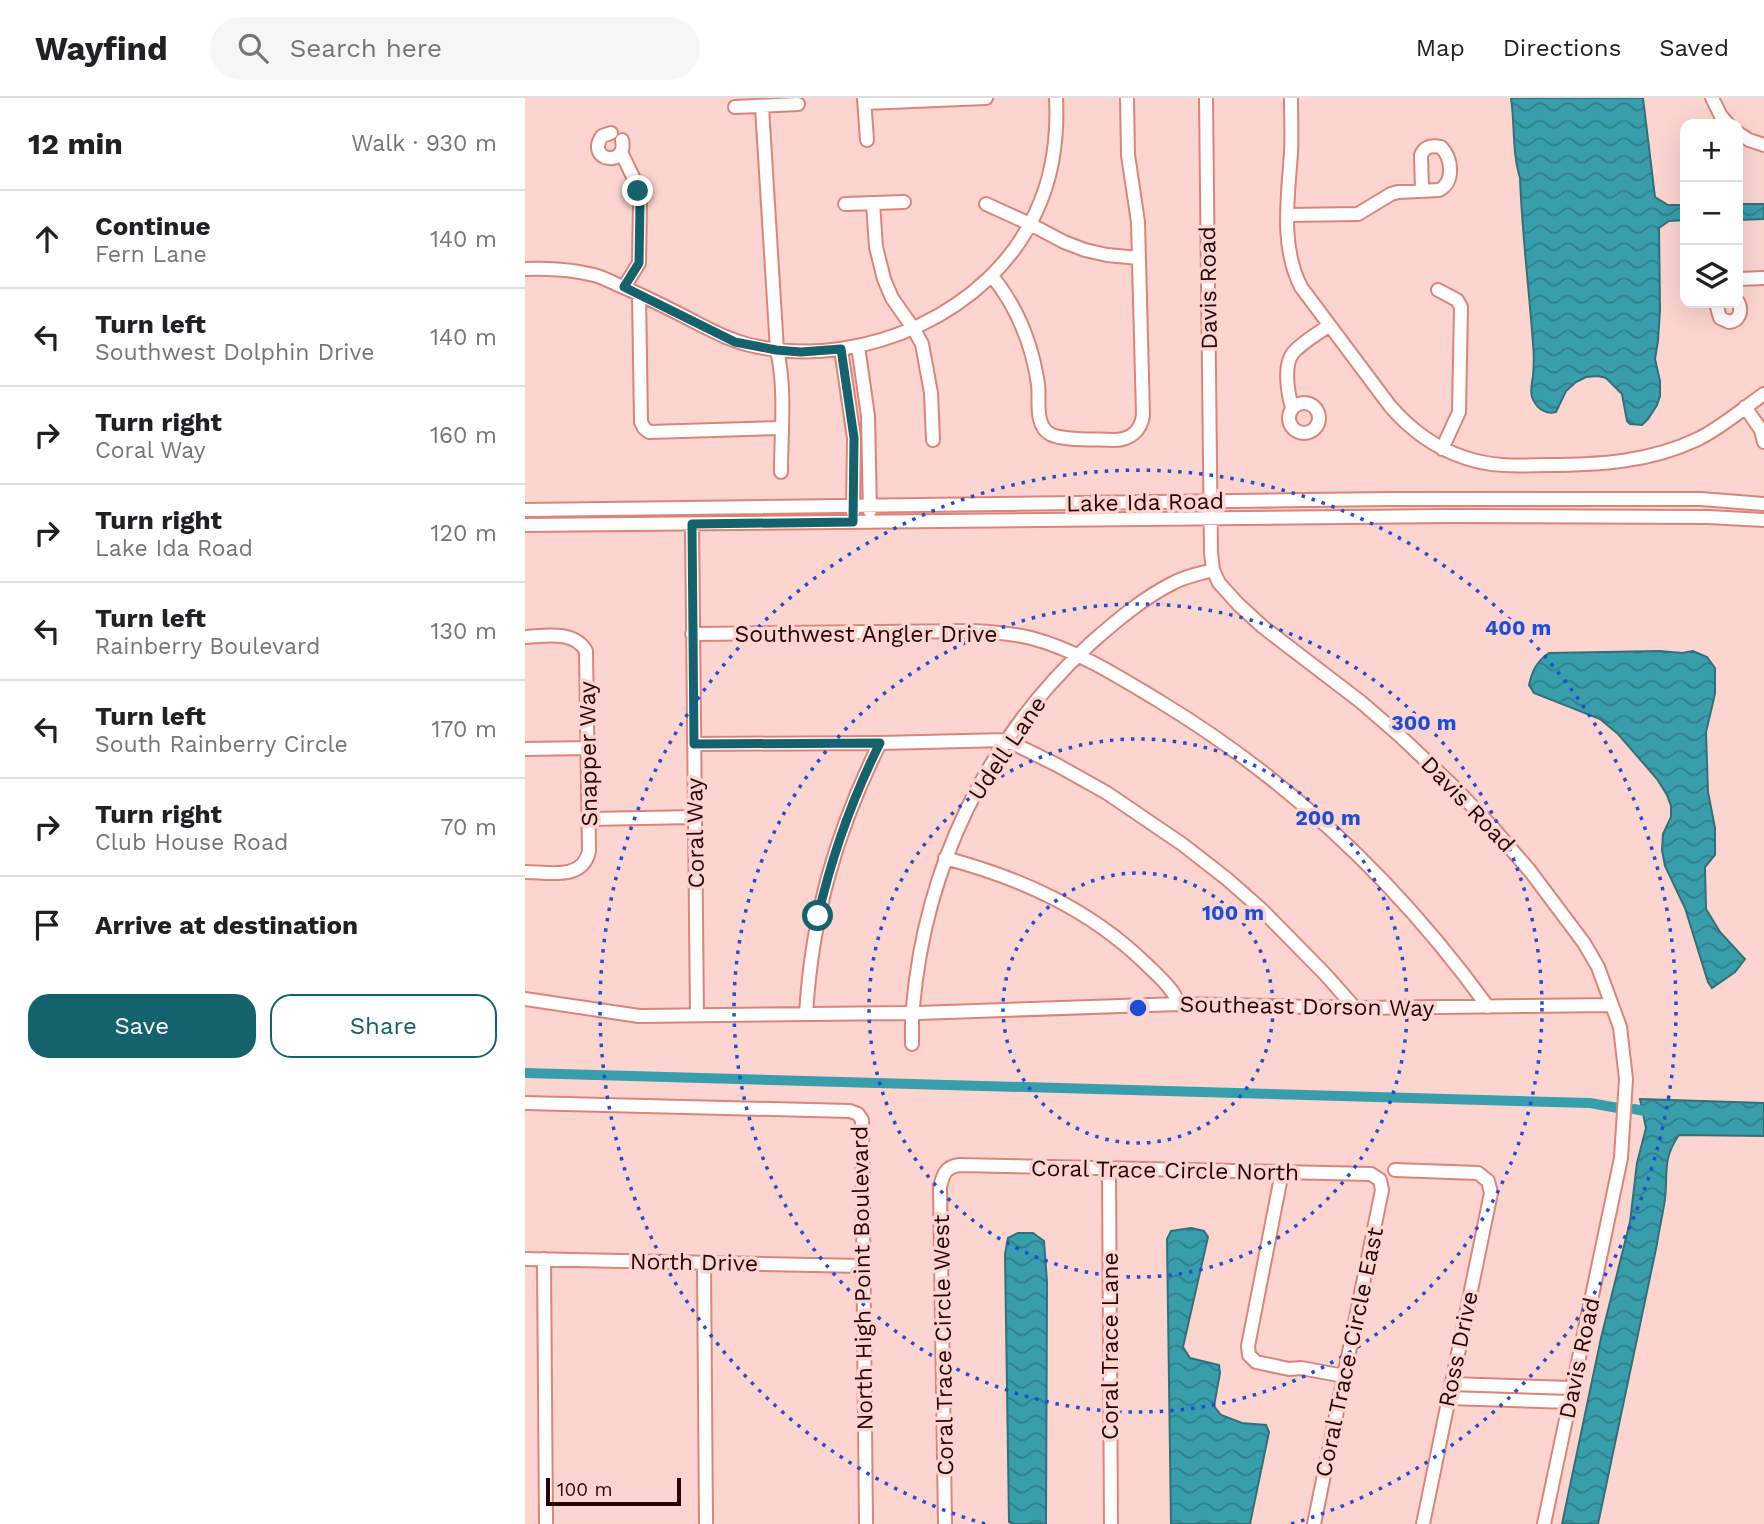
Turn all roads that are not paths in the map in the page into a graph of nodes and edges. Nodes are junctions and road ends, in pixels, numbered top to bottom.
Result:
1 (986, 98) edge
2 (1056, 98) edge
3 (1128, 98) edge
4 (1206, 98) edge
5 (1291, 98) edge
6 (1712, 98) edge
7 (864, 101) edge
8 (798, 104) dead end
9 (735, 107) dead end
10 (762, 107) junction
11 (1724, 119) edge
12 (1743, 136) edge
13 (867, 140) dead end
14 (618, 141) dead end
15 (1764, 145) edge
16 (1422, 190) dead end
17 (904, 202) dead end
18 (873, 203) junction
19 (845, 204) dead end
20 (986, 204) dead end
21 (1288, 215) junction
22 (1030, 224) junction
23 (1139, 258) junction
24 (525, 269) edge
25 (992, 276) junction
26 (1764, 278) edge
27 (1743, 279) edge
28 (624, 287) junction
29 (1439, 290) dead end
30 (639, 294) junction
31 (1717, 308) edge
32 (1740, 308) edge
33 (1329, 325) junction
34 (913, 328) junction
35 (858, 346) junction
36 (841, 349) junction
37 (776, 350) junction
38 (1755, 400) edge
39 (1292, 408) dead end
40 (1764, 412) edge
41 (781, 429) junction
42 (933, 440) dead end
43 (1764, 442) edge
44 (1441, 449) junction
45 (781, 472) dead end
46 (1495, 499) junction
47 (1210, 502) junction
48 (1763, 503) edge
49 (853, 506) junction
50 (870, 506) junction
51 (525, 510) edge
52 (1468, 516) junction
53 (1732, 517) junction
54 (1210, 519) junction
55 (1764, 520) edge
56 (853, 522) junction
57 (870, 522) junction
58 (692, 524) junction
59 (525, 525) edge
60 (1213, 570) junction
61 (692, 634) junction
62 (525, 636) edge
63 (1077, 656) junction
64 (1006, 740) junction
65 (880, 743) junction
66 (694, 744) junction
67 (588, 748) junction
68 (525, 749) edge
69 (695, 817) junction
70 (589, 819) junction
71 (945, 858) junction
72 (525, 872) edge
73 (525, 999) edge
74 (1179, 1004) junction
75 (1612, 1005) junction
76 (1488, 1007) junction
77 (1355, 1008) junction
78 (912, 1013) junction
79 (806, 1014) junction
80 (697, 1016) junction
81 (912, 1044) dead end
82 (525, 1103) edge
83 (948, 1168) joint
84 (1108, 1168) junction
85 (1395, 1170) dead end
86 (1282, 1172) junction
87 (1380, 1180) joint
88 (525, 1259) edge
89 (544, 1259) junction
90 (704, 1262) junction
91 (863, 1266) junction
92 (1344, 1376) junction
93 (1451, 1384) junction
94 (1573, 1388) junction
95 (1448, 1398) junction
96 (1570, 1402) junction
97 (546, 1524) edge
98 (706, 1524) edge
99 (866, 1524) edge
100 (945, 1524) edge
101 (1111, 1524) edge
102 (1314, 1524) edge
103 (1423, 1524) edge
104 (1544, 1524) edge

1 - 7 street
2 - 22 street
3 - 23 street
4 - 47 street, Davis Road
5 - 21 street
6 - 11 street
7 - 13 street
8 - 10 street
9 - 10 street
10 - 37 street
12 - 15 street
14 - 28 street
16 - 21 street
17 - 18 street
18 - 19 street
18 - 34 street
20 - 22 street
21 - 33 street
22 - 23 street
22 - 25 street
23 - 25 street
24 - 28 street
25 - 34 street
26 - 27 street
28 - 30 street
29 - 44 street
30 - 37 street
30 - 41 street
31 - 32 street
33 - 39 street
33 - 44 street
34 - 35 street
34 - 42 street
35 - 36 street
35 - 50 street
36 - 37 street
36 - 49 street
37 - 41 street
38 - 40 street
38 - 43 street
38 - 44 street
41 - 45 street
46 - 47 street, Lake Ida Road
46 - 48 street, Lake Ida Road
46 - 52 street
47 - 50 street, Lake Ida Road
47 - 54 street, Davis Road
48 - 53 street
49 - 50 street, Lake Ida Road
49 - 51 street, Lake Ida Road
49 - 56 street
50 - 57 street
52 - 53 street, Lake Ida Road
52 - 54 street, Lake Ida Road
53 - 55 street, Lake Ida Road
54 - 57 street, Lake Ida Road
54 - 60 street, Davis Road
56 - 57 street, Lake Ida Road
56 - 58 street, Lake Ida Road
58 - 59 street, Lake Ida Road
58 - 61 street, Coral Way
60 - 63 street, Udell Lane
60 - 75 street, Davis Road
61 - 63 street, Southwest Angler Drive
61 - 66 street, Coral Way
62 - 67 street, Snapper Way
63 - 64 street, Udell Lane
63 - 76 street, Southwest Angler Drive
64 - 65 street
64 - 71 street, Udell Lane
64 - 77 street
65 - 66 street
65 - 79 street
66 - 69 street, Coral Way
67 - 68 street
67 - 70 street, Snapper Way
69 - 70 street
69 - 80 street, Coral Way
70 - 72 street, Snapper Way
71 - 74 street
71 - 78 street, Udell Lane
73 - 80 street, Southeast Dorson Way
74 - 77 street, Southeast Dorson Way
74 - 78 street, Southeast Dorson Way
75 - 76 street, Southeast Dorson Way
75 - 94 street, Davis Road
76 - 77 street, Southeast Dorson Way
78 - 79 street, Southeast Dorson Way
78 - 81 street, Udell Lane
79 - 80 street, Southeast Dorson Way
82 - 91 street, North High Point Boulevard
83 - 84 street, Coral Trace Circle North
83 - 100 street, Coral Trace Circle West
84 - 86 street, Coral Trace Circle North
84 - 101 street, Coral Trace Lane
85 - 93 street, Ross Drive
86 - 87 street, Coral Trace Circle North
86 - 92 street
87 - 92 street, Coral Trace Circle East
88 - 89 street, North Drive
89 - 90 street, North Drive
89 - 97 street
90 - 91 street, North Drive
90 - 98 street
91 - 99 street, North High Point Boulevard
92 - 102 street, Coral Trace Circle East
93 - 94 street
93 - 95 street, Ross Drive
94 - 96 street, Davis Road
95 - 96 street
95 - 103 street, Ross Drive
96 - 104 street, Davis Road

